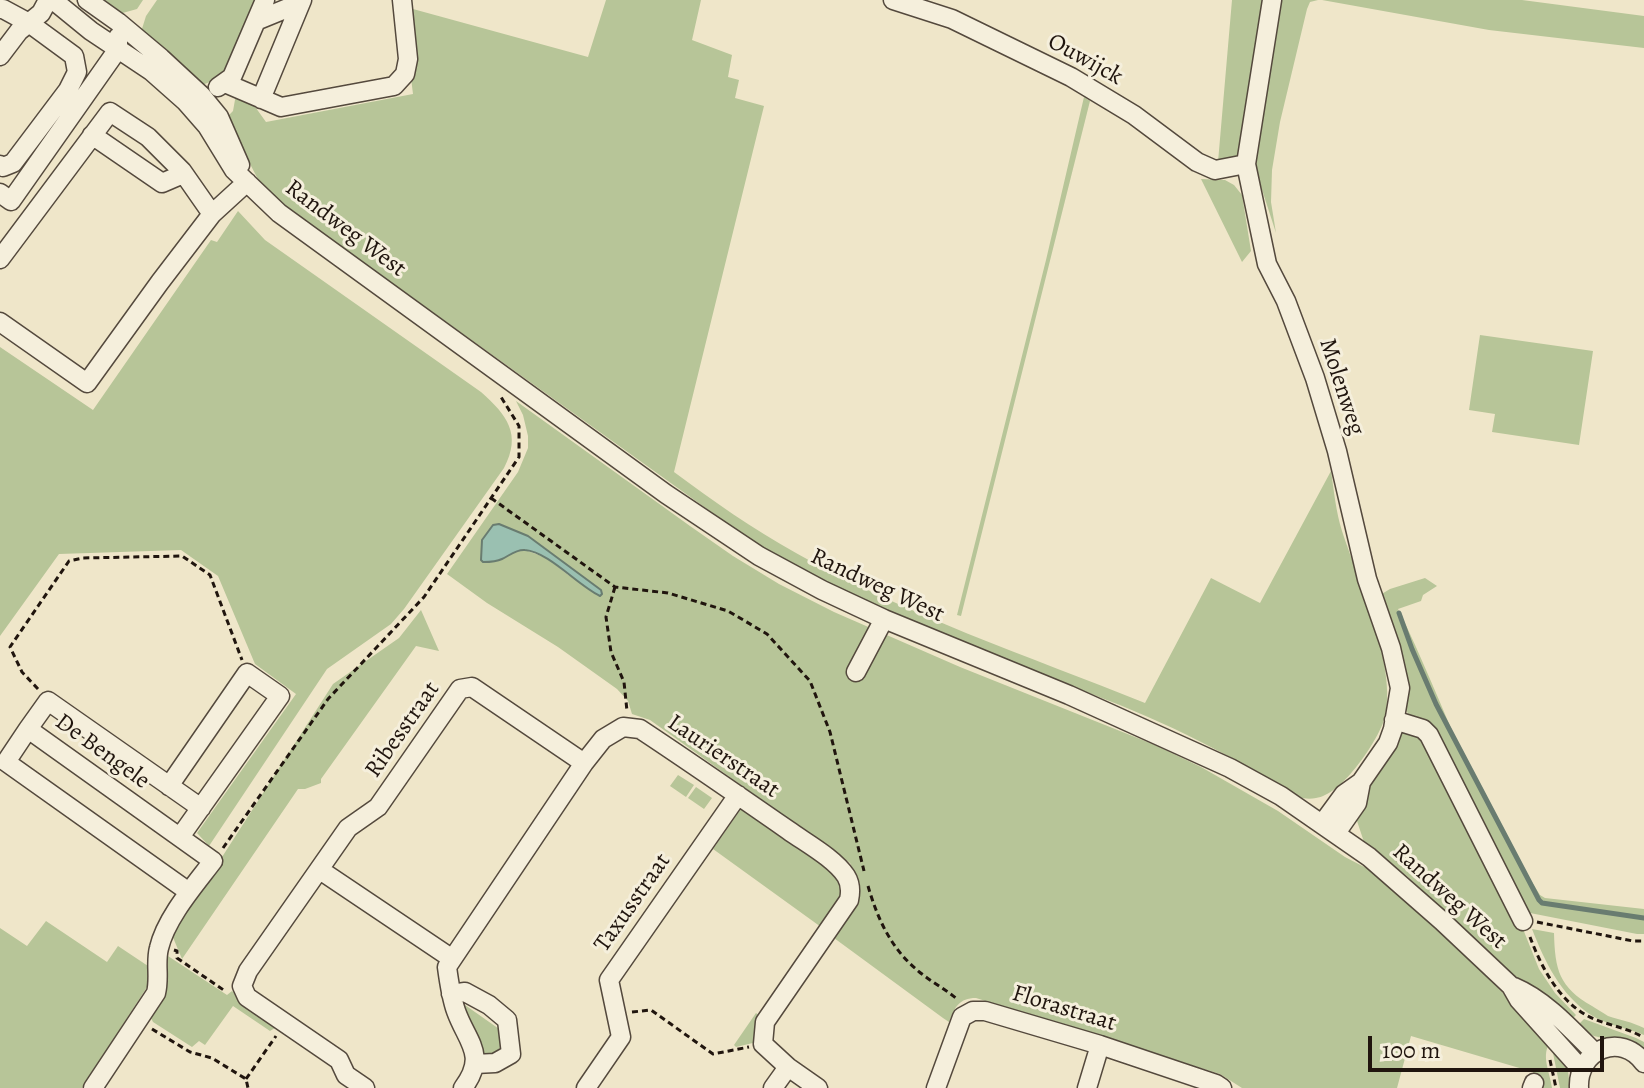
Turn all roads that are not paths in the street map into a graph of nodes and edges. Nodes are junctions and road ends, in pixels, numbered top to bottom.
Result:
1 (50, 0) edge
2 (87, 0) edge
3 (265, 0) edge
4 (402, 0) edge
5 (893, 0) edge
6 (1272, 0) edge
7 (301, 2) edge
8 (0, 9) edge
9 (256, 21) junction
10 (118, 22) junction
11 (29, 23) junction
12 (118, 49) junction
13 (0, 56) edge
14 (225, 83) junction
15 (80, 92) junction
16 (194, 99) junction
17 (261, 99) junction
18 (110, 112) junction
19 (92, 135) junction
20 (1246, 164) junction
21 (0, 165) edge
22 (183, 174) junction
23 (247, 182) junction
24 (6, 197) edge
25 (212, 214) junction
26 (0, 218) edge
27 (0, 259) edge
28 (0, 322) edge
29 (884, 619) junction
30 (856, 672) dead end
31 (1394, 720) junction
32 (28, 729) junction
33 (584, 763) junction
34 (169, 786) junction
35 (738, 795) junction
36 (201, 808) junction
37 (1329, 829) junction
38 (180, 837) junction
39 (320, 870) junction
40 (189, 892) junction
41 (1523, 921) road end
42 (451, 958) junction
43 (1511, 986) junction
44 (451, 994) junction
45 (1100, 1045) junction
46 (1595, 1053) junction
47 (1644, 1063) edge
48 (475, 1064) junction
49 (788, 1067) junction
50 (1581, 1069) junction
51 (93, 1088) edge
52 (365, 1088) edge
53 (463, 1088) edge
54 (586, 1088) edge
55 (773, 1088) edge
56 (818, 1088) edge
57 (936, 1088) edge
58 (1087, 1088) edge
59 (1222, 1088) edge
60 (1579, 1088) edge

1 - 11 street
1 - 12 street, Randweg West
2 - 10 street, Randweg West
3 - 9 street
4 - 17 street
5 - 20 street, Ouwijck
6 - 20 street, Molenweg
7 - 9 street
7 - 17 street
8 - 11 street
9 - 14 street
10 - 12 street
10 - 16 street, Randweg West
11 - 13 street
11 - 15 street
12 - 15 street
12 - 16 street, Randweg West
14 - 16 street
14 - 17 street
15 - 18 street
15 - 21 street
15 - 24 street
16 - 23 street, Randweg West
18 - 19 street
18 - 22 street
19 - 22 street
19 - 27 street
20 - 31 street, Molenweg
22 - 25 street
23 - 25 street
23 - 29 street, Randweg West
24 - 26 street
25 - 28 street
29 - 30 street
29 - 37 street, Randweg West
31 - 37 street, Molenweg
31 - 41 street, Randweg West
32 - 34 street
32 - 38 street, De Bengele
32 - 40 street, De Bengele
33 - 35 street, Laurierstraat
33 - 39 street, Ribesstraat
33 - 42 street
34 - 36 street
34 - 36 street
35 - 49 street, Laurierstraat
35 - 54 street, Taxusstraat
36 - 38 street
37 - 43 street, Randweg West
38 - 40 street, De Bengele
39 - 42 street
39 - 52 street, Ribesstraat
40 - 51 street
42 - 44 street
43 - 46 street, Randweg West
43 - 50 street, Randweg West
44 - 48 street
44 - 48 street
45 - 57 street, Florastraat
45 - 58 street
45 - 59 street, Florastraat
46 - 47 street
46 - 50 street
48 - 53 street
49 - 55 street
49 - 56 street
50 - 60 street

